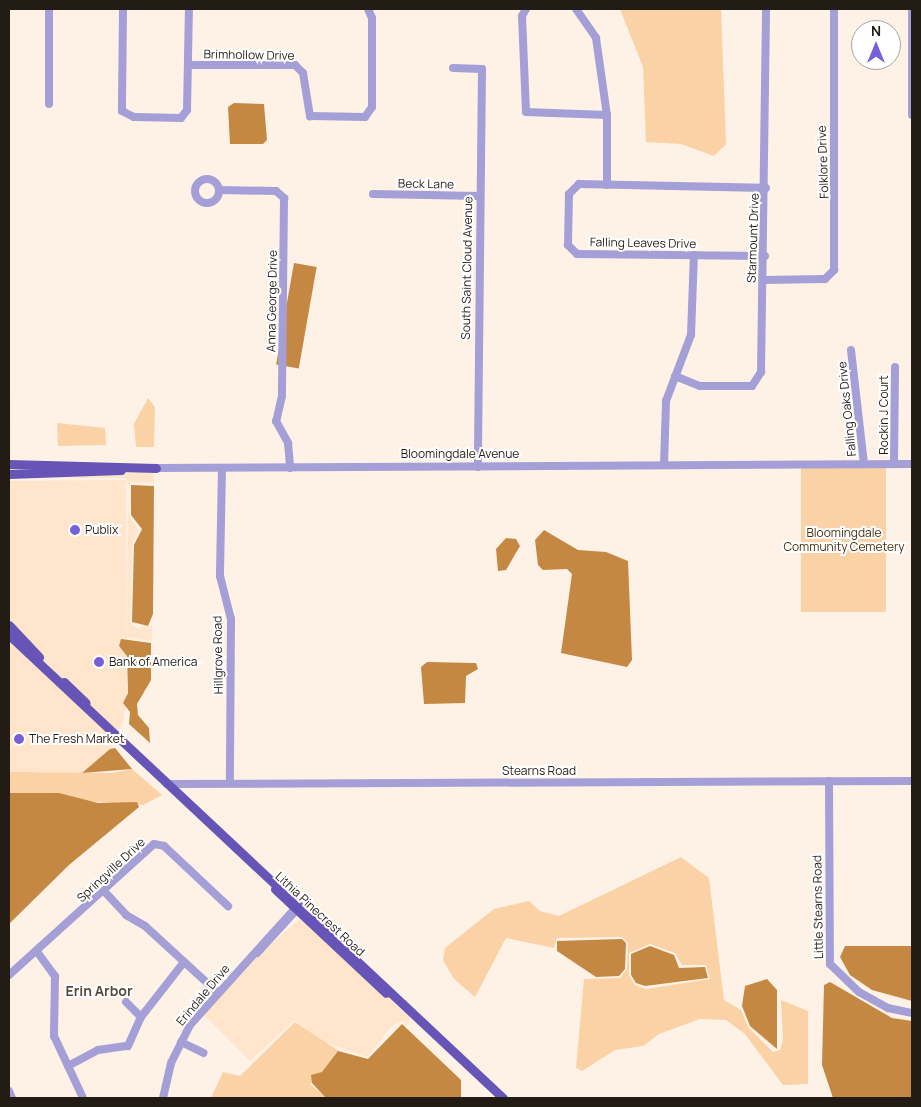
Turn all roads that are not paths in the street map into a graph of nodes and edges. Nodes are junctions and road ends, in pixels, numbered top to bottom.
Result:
1 (49, 9) edge
2 (123, 9) edge
3 (189, 9) edge
4 (368, 9) edge
5 (526, 9) edge
6 (576, 9) edge
7 (766, 9) edge
8 (834, 9) edge
9 (912, 9) edge
10 (188, 65) junction
11 (453, 68) dead end
12 (49, 104) dead end
13 (607, 115) junction
14 (912, 115) edge
15 (607, 185) junction
16 (766, 188) junction
17 (219, 190) dead end
18 (373, 194) dead end
19 (480, 196) junction
20 (694, 255) junction
21 (765, 256) junction
22 (762, 280) junction
23 (851, 350) dead end
24 (895, 367) dead end
25 (675, 376) junction
26 (9, 464) edge
27 (864, 464) junction
28 (894, 464) junction
29 (912, 464) edge
30 (664, 466) junction
31 (478, 467) junction
32 (156, 468) junction
33 (222, 468) junction
34 (290, 468) junction
35 (9, 474) edge
36 (9, 625) edge
37 (9, 635) edge
38 (150, 769) junction
39 (829, 781) junction
40 (912, 781) edge
41 (230, 782) junction
42 (167, 784) junction
43 (104, 891) junction
44 (228, 906) dead end
45 (298, 911) junction
46 (38, 953) junction
47 (184, 962) junction
48 (244, 964) junction
49 (9, 975) edge
50 (218, 993) junction
51 (126, 1002) dead end
52 (912, 1014) edge
53 (141, 1017) junction
54 (431, 1030) junction
55 (181, 1042) junction
56 (204, 1053) dead end
57 (68, 1066) junction
58 (9, 1091) edge
59 (12, 1098) edge
60 (83, 1098) edge
61 (163, 1098) edge
62 (503, 1098) edge

1 - 12 street
2 - 10 street
3 - 10 street
4 - 10 street, Brimhollow Drive
5 - 13 street
6 - 13 street
7 - 16 street, Starmount Drive
8 - 22 street, Folklore Drive
9 - 14 street
11 - 19 street, South Saint Cloud Avenue
13 - 15 street
15 - 16 street, Falling Leaves Drive
15 - 20 street, Falling Leaves Drive
16 - 21 street, Starmount Drive
17 - 34 street, Anna George Drive
18 - 19 street, Beck Lane
19 - 31 street, South Saint Cloud Avenue
20 - 21 street, Falling Leaves Drive
20 - 25 street
21 - 22 street, Starmount Drive
22 - 25 street, Starmount Drive
23 - 27 street, Falling Oaks Drive
24 - 28 street, Rockin J Court
25 - 30 street
26 - 32 main road
27 - 28 street, Bloomingdale Avenue
27 - 30 street, Bloomingdale Avenue
28 - 29 street, Bloomingdale Avenue
30 - 31 street, Bloomingdale Avenue
31 - 34 street, Bloomingdale Avenue
32 - 33 street, Bloomingdale Avenue
32 - 35 main road, Bloomingdale Avenue
33 - 34 street, Bloomingdale Avenue
33 - 41 street, Hillgrove Road
36 - 38 main road, Lithia Pinecrest Road
37 - 38 main road, Lithia Pinecrest Road
38 - 42 main road, Lithia Pinecrest Road
39 - 40 street, Stearns Road
39 - 41 street, Stearns Road
39 - 52 street, Little Stearns Road
41 - 42 street, Stearns Road
42 - 45 main road, Lithia Pinecrest Road
43 - 44 street, Springville Drive
43 - 46 street, Springville Drive
43 - 47 street
45 - 48 street, Erindale Drive
45 - 48 street, Erindale Drive
45 - 54 main road, Lithia Pinecrest Road
45 - 54 main road, Lithia Pinecrest Road
46 - 49 street, Springville Drive
46 - 57 street
47 - 50 street
47 - 53 street
48 - 50 street, Erindale Drive
50 - 55 street, Erindale Drive
51 - 53 street
53 - 57 street
54 - 62 main road, Lithia Pinecrest Road
55 - 56 street
55 - 61 street, Erindale Drive
57 - 60 street
58 - 59 street

